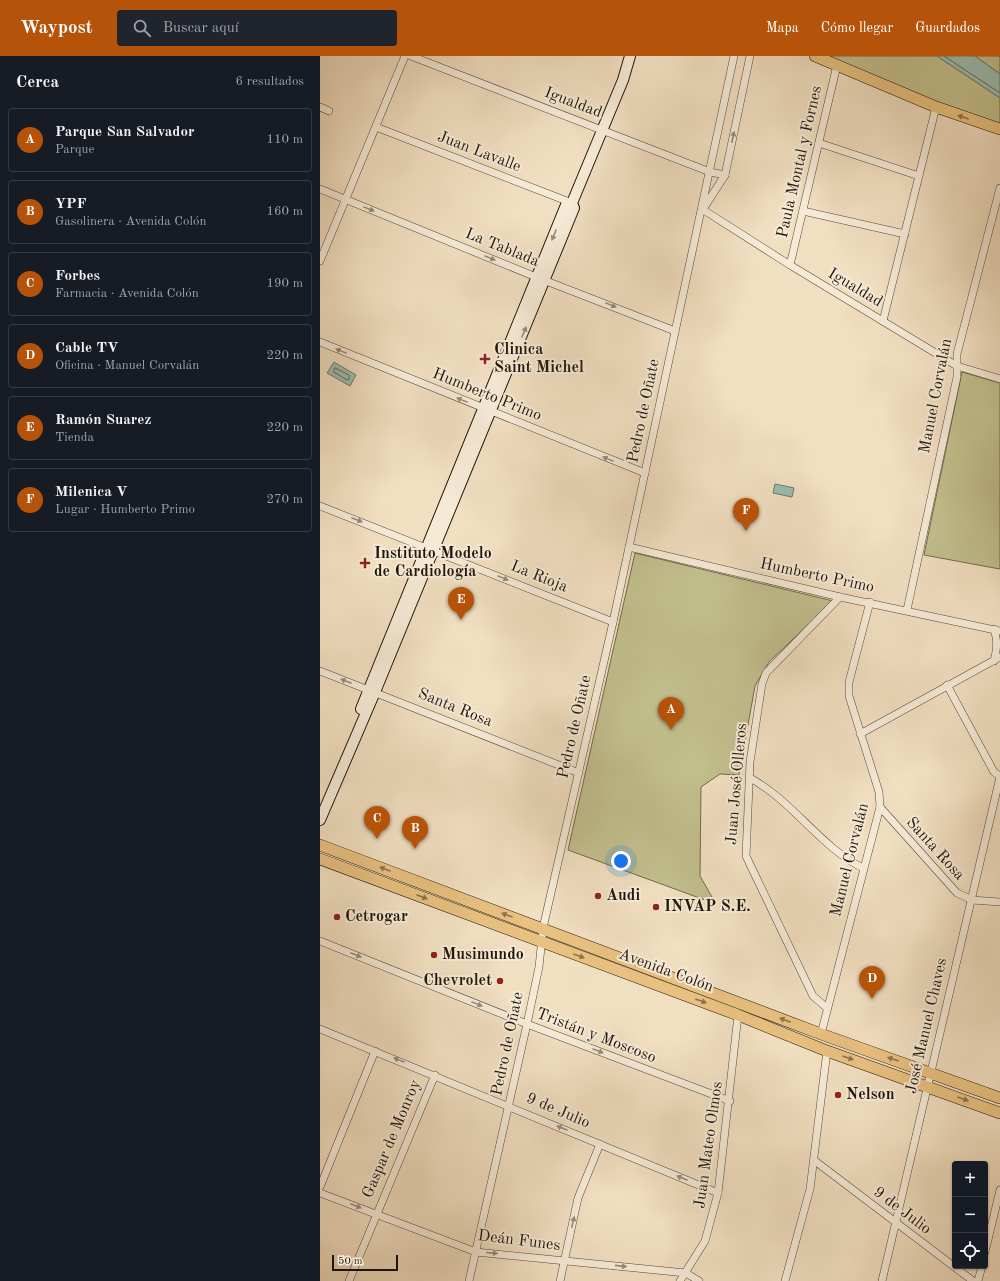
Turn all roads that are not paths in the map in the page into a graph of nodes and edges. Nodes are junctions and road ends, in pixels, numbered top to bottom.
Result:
1 (405, 56) edge
2 (412, 56) edge
3 (630, 56) edge
4 (734, 56) edge
5 (750, 56) edge
6 (815, 56) edge
7 (836, 65) junction
8 (320, 107) edge
9 (936, 107) junction
10 (329, 111) dead end
11 (376, 126) junction
12 (603, 129) junction
13 (1000, 129) edge
14 (819, 143) junction
15 (710, 172) junction
16 (725, 176) junction
17 (919, 176) junction
18 (1000, 188) edge
19 (320, 189) edge
20 (345, 199) junction
21 (572, 203) junction
22 (702, 209) junction
23 (803, 211) junction
24 (905, 234) junction
25 (320, 261) edge
26 (790, 265) junction
27 (541, 278) junction
28 (883, 321) junction
29 (675, 331) junction
30 (320, 342) edge
31 (957, 366) junction
32 (1000, 379) edge
33 (486, 410) junction
34 (645, 473) junction
35 (320, 506) edge
36 (629, 547) junction
37 (429, 549) junction
38 (840, 596) junction
39 (870, 602) junction
40 (906, 610) junction
41 (613, 622) junction
42 (997, 630) edge
43 (997, 659) edge
44 (320, 671) edge
45 (947, 685) junction
46 (372, 691) junction
47 (860, 734) junction
48 (579, 773) junction
49 (1000, 777) edge
50 (750, 778) junction
51 (880, 807) junction
52 (320, 820) edge
53 (320, 845) edge
54 (320, 859) edge
55 (863, 868) junction
56 (972, 900) junction
57 (1000, 902) edge
58 (543, 928) junction
59 (320, 941) edge
60 (543, 943) junction
61 (827, 1008) junction
62 (738, 1015) junction
63 (527, 1024) junction
64 (320, 1029) edge
65 (821, 1034) junction
66 (375, 1051) junction
67 (827, 1051) junction
68 (930, 1072) junction
69 (435, 1075) junction
70 (927, 1086) junction
71 (1000, 1098) edge
72 (730, 1102) junction
73 (509, 1106) junction
74 (1000, 1113) edge
75 (600, 1144) junction
76 (815, 1161) junction
77 (320, 1187) edge
78 (1000, 1190) edge
79 (320, 1193) edge
80 (718, 1193) junction
81 (376, 1214) junction
82 (896, 1224) junction
83 (988, 1240) edge
84 (476, 1252) junction
85 (564, 1260) junction
86 (981, 1269) edge
87 (686, 1273) junction
88 (349, 1281) edge
89 (469, 1281) edge
90 (560, 1281) edge
91 (680, 1281) edge
92 (699, 1281) edge
93 (786, 1281) edge
94 (882, 1281) edge
95 (973, 1281) edge
96 (978, 1281) edge

1 - 11 street
2 - 12 street, Igualdad
3 - 12 main road
4 - 15 street, Pedro de Oñate
16 -> 5 street, Pedro de Oñate
6 - 7 main road
7 - 9 main road
7 - 14 street, Paula Montal y Fornes
8 - 10 street
13 -> 9 main road
9 - 17 street
11 - 20 street
11 - 21 street, Juan Lavalle
12 - 15 street, Igualdad
12 - 21 main road
14 - 17 street
14 - 23 street, Paula Montal y Fornes
15 - 16 street, Igualdad
15 - 22 street, Pedro de Oñate
16 - 22 street, Pedro de Oñate
17 - 24 street
18 - 31 street, Manuel Corvalán
19 - 20 street, La Tablada
20 - 25 street
20 -> 27 street, La Tablada
21 - 27 main road
22 - 26 street, Igualdad
22 - 29 street, Pedro de Oñate
23 - 24 street
23 - 26 street, Paula Montal y Fornes
24 - 28 street
26 - 28 street, Igualdad
27 -> 29 street, La Tablada
27 - 33 main road
28 - 31 street, Igualdad
29 - 34 street, Pedro de Oñate
33 -> 30 street, Humberto Primo
31 - 32 street, Igualdad
31 - 40 street, Manuel Corvalán
34 -> 33 street, Humberto Primo
33 - 37 main road
34 - 36 street, Pedro de Oñate
35 -> 37 street, La Rioja
36 - 38 street, Humberto Primo
36 - 41 street, Pedro de Oñate
37 -> 41 street, La Rioja
37 - 46 main road
38 - 39 street, Humberto Primo
38 - 50 street, Juan José Olleros
39 - 40 street, Humberto Primo
39 - 47 street, Manuel Corvalán
40 - 42 street, Humberto Primo
41 - 48 street, Pedro de Oñate
42 - 43 street
43 - 45 street
46 -> 44 street, Santa Rosa
45 - 47 street
45 - 49 street
46 - 48 street, Santa Rosa
46 - 52 main road
47 - 51 street, Manuel Corvalán
48 - 58 street, Pedro de Oñate
49 - 56 street, José Manuel Chaves
50 - 55 street
50 - 61 street, Juan José Olleros
51 - 55 street, Manuel Corvalán
51 - 56 street, Santa Rosa
58 -> 53 main road, Avenida Colón
54 -> 60 main road, Avenida Colón
55 - 61 street, Manuel Corvalán
56 - 57 street, Santa Rosa
56 - 68 street, José Manuel Chaves
58 - 60 street, Pedro de Oñate
65 -> 58 main road, Avenida Colón
59 -> 63 street, Tristán y Moscoso
60 -> 62 main road, Avenida Colón
60 - 63 street, Pedro de Oñate
61 - 65 street, Manuel Corvalán
62 - 67 main road, Avenida Colón
62 - 72 street, Juan Mateo Olmos
63 -> 72 street, Tristán y Moscoso
63 - 73 street, Pedro de Oñate
64 - 66 street, 9 de Julio
68 -> 65 main road, Avenida Colón
69 -> 66 street, 9 de Julio
66 - 77 street
67 -> 70 main road, Avenida Colón
67 - 76 street
68 - 70 street, José Manuel Chaves
68 - 71 main road, Avenida Colón
69 - 73 street, 9 de Julio
69 - 81 street, Gaspar de Monroy
70 -> 74 main road, Avenida Colón
70 - 82 street, José Manuel Chaves
72 - 80 street, Juan Mateo Olmos
75 -> 73 street, 9 de Julio
73 - 84 street, Pedro de Oñate
80 -> 75 street, 9 de Julio
85 -> 75 street
76 - 82 street, 9 de Julio
76 - 93 street
78 - 83 street
79 -> 81 street, Deán Funes
80 - 87 street, Juan Mateo Olmos
81 - 84 street, Deán Funes
81 - 88 street, Gaspar de Monroy
82 - 94 street, José Manuel Chaves
82 - 95 street, 9 de Julio
84 -> 85 street, Deán Funes
84 - 89 street, Pedro de Oñate
85 -> 87 street, Deán Funes
85 - 90 street
86 - 96 street
87 - 91 street, Juan Mateo Olmos
87 - 92 street, Deán Funes

